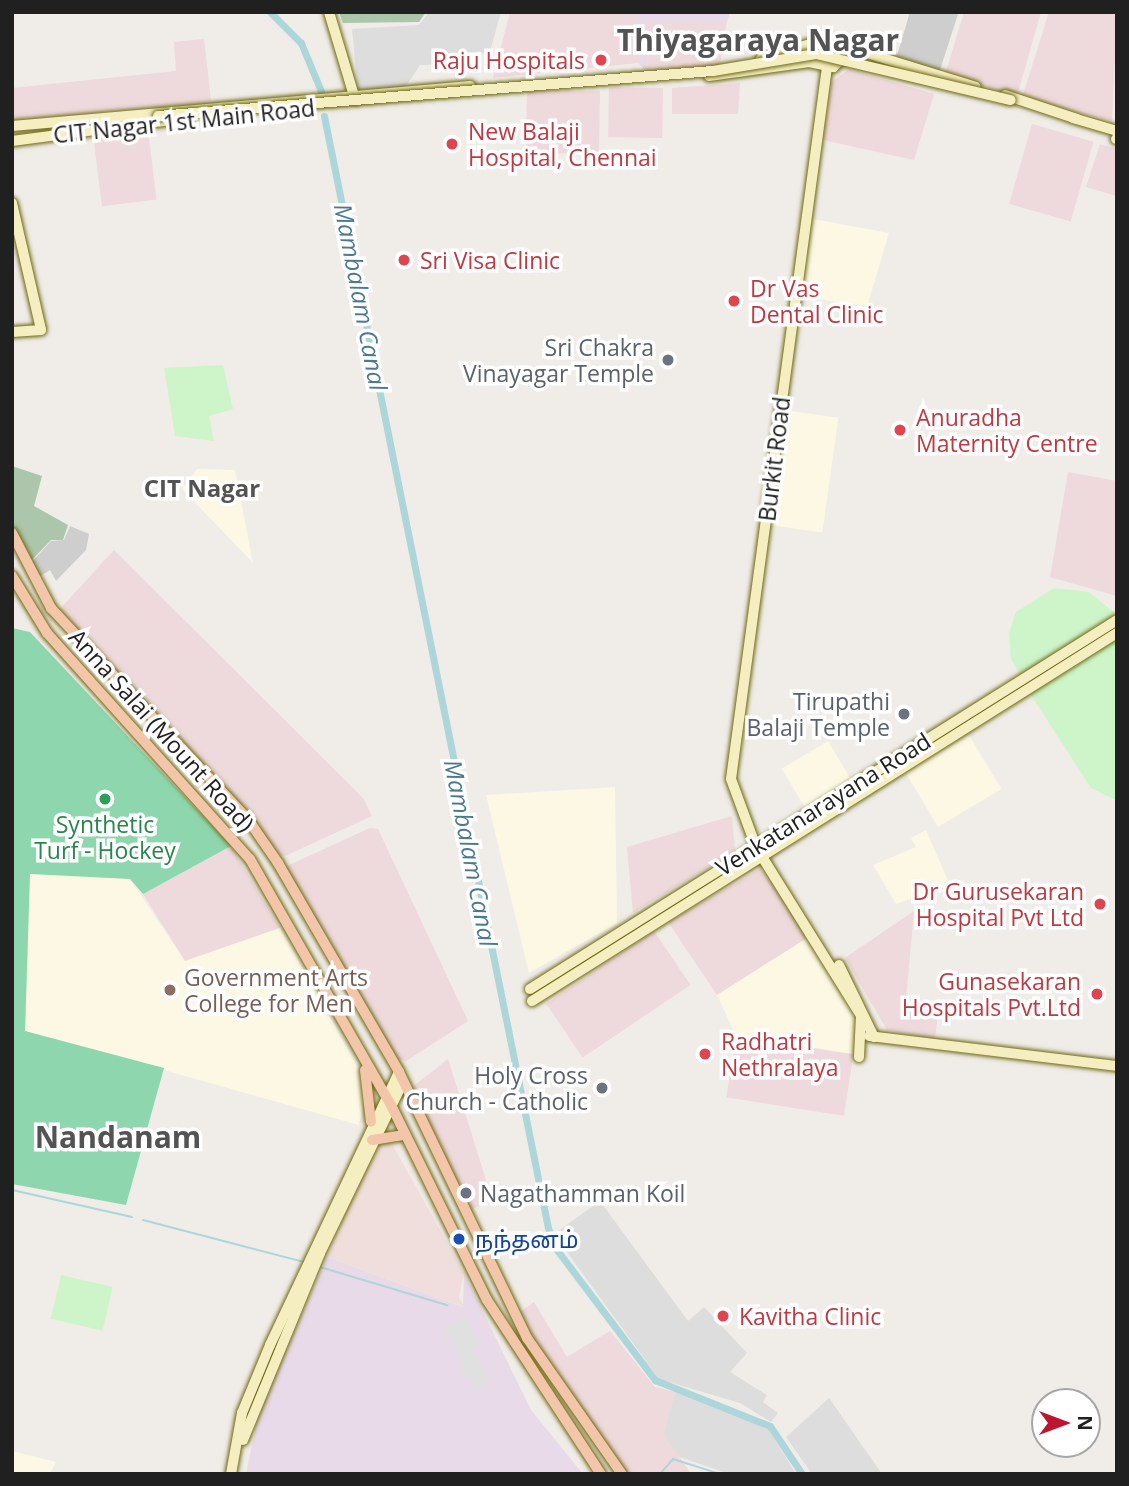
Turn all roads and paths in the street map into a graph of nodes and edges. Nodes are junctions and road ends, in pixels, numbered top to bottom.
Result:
1 (329, 12) edge
2 (808, 47) junction
3 (860, 51) dead end
4 (809, 62) junction
5 (827, 67) junction
6 (355, 99) junction
7 (1077, 119) junction
8 (12, 126) edge
9 (43, 129) junction
10 (1117, 131) edge
11 (12, 141) edge
12 (12, 203) edge
13 (12, 332) edge
14 (12, 533) edge
15 (12, 576) edge
16 (1117, 620) edge
17 (1117, 633) edge
18 (80, 639) junction
19 (66, 651) junction
20 (735, 800) junction
21 (758, 846) junction
22 (765, 857) junction
23 (530, 989) dead end
24 (533, 1001) dead end
25 (869, 1036) junction
26 (361, 1055) junction
27 (859, 1057) dead end
28 (1117, 1066) edge
29 (401, 1077) junction
30 (384, 1094) junction
31 (391, 1105) junction
32 (371, 1122) junction
33 (405, 1135) junction
34 (372, 1140) junction
35 (231, 1474) edge
36 (238, 1474) edge
37 (601, 1474) edge
38 (622, 1474) edge

1 - 6 main road
2 - 4 main road
2 - 5 main road
2 - 6 main road
3 - 7 main road, bridge
4 - 5 main road
4 - 6 main road
5 - 20 main road, Burkit Road
6 - 9 main road
7 - 9 main road, bridge
7 - 10 main road
8 - 9 main road
9 - 11 main road, CIT Nagar 1st Main Road
12 - 13 main road
14 - 18 main road, Anna Salai (Mount Road)
15 - 19 main road, Anna Salai (Mount Road)
16 - 21 main road, Venkatanarayana Road
17 - 22 main road, Venkatanarayana Road
18 - 19 main road
18 - 29 main road, Anna Salai (Mount Road)
19 - 26 main road, Anna Salai (Mount Road)
20 - 21 main road, Burkit Road
20 - 21 main road
21 - 22 main road
21 - 23 main road, Venkatanarayana Road
22 - 24 main road, Venkatanarayana Road
22 - 25 main road
25 - 27 main road
25 - 28 main road
26 - 30 main road, Anna Salai (Mount Road)
26 - 32 main road
29 - 30 main road
29 - 31 main road
29 - 38 main road, Anna Salai (Mount Road)
30 - 31 main road, Anna Salai (Mount Road)
30 - 32 main road
31 - 33 main road, Anna Salai (Mount Road)
31 - 34 main road
32 - 35 main road
33 - 34 main road
33 - 37 main road, Anna Salai (Mount Road)
34 - 36 main road

